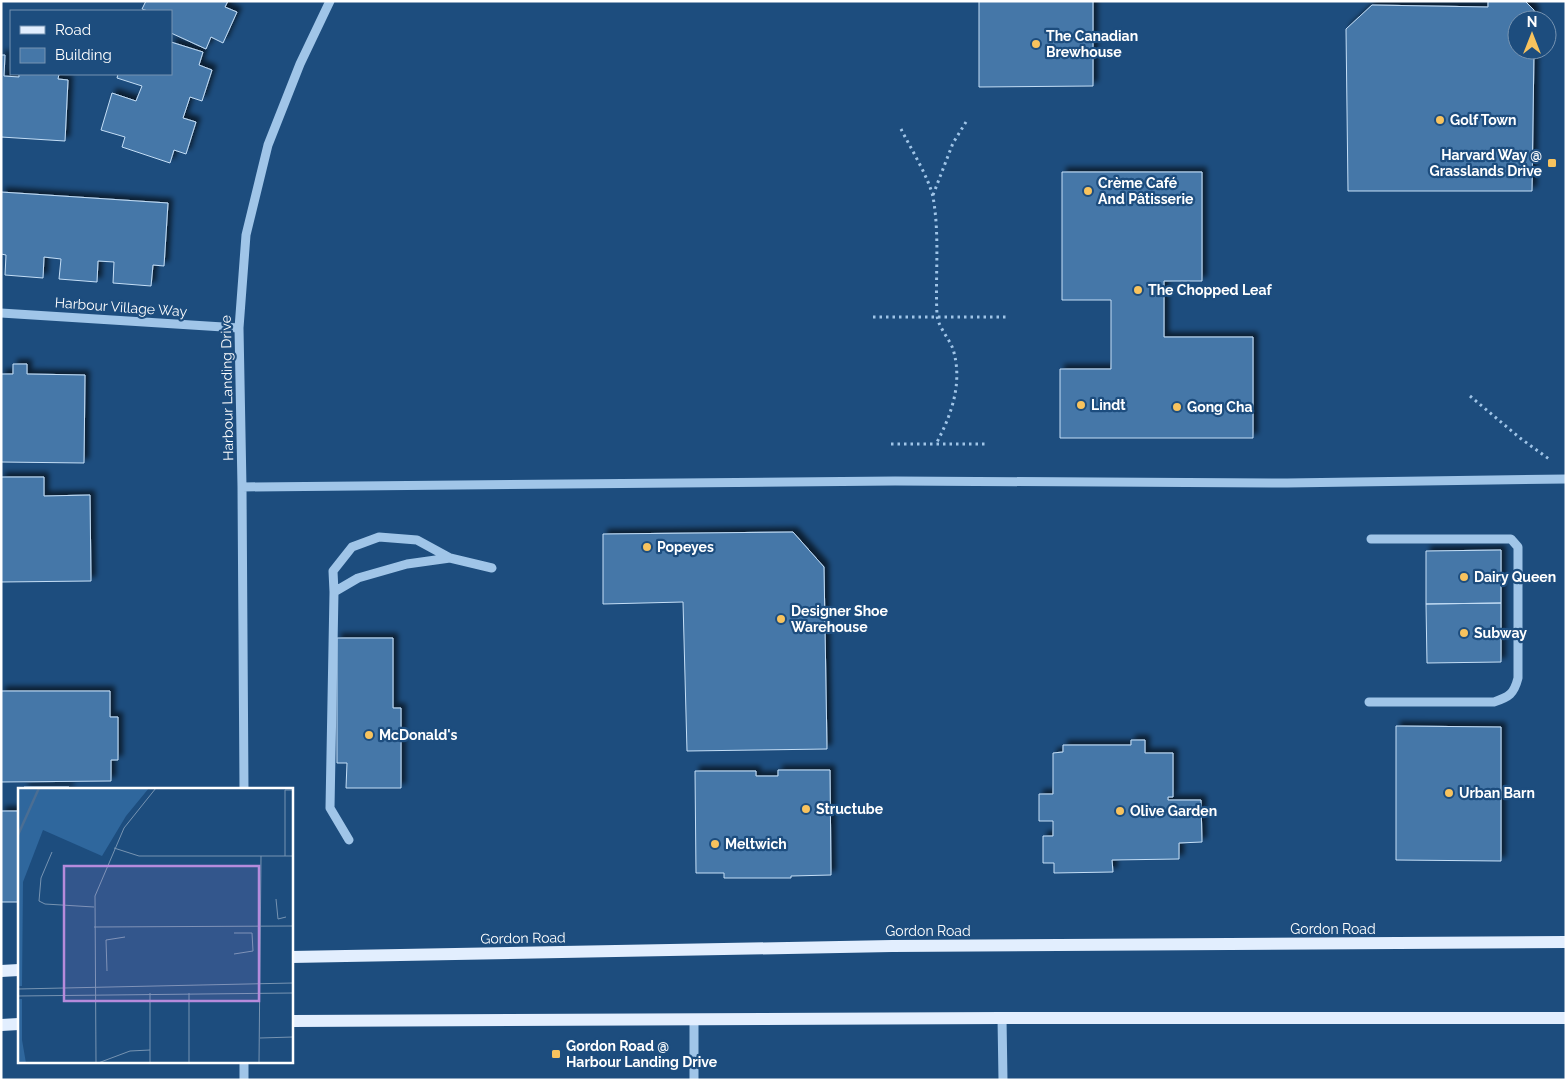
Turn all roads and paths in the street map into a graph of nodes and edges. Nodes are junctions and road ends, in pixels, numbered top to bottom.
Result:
1 (330, 1) edge
2 (966, 122) dead end
3 (901, 128) dead end
4 (933, 196) junction
5 (1, 313) edge
6 (873, 317) dead end
7 (938, 317) junction
8 (1007, 317) dead end
9 (239, 328) junction
10 (1470, 396) dead end
11 (890, 444) dead end
12 (936, 444) junction
13 (987, 444) dead end
14 (1550, 460) dead end
15 (1566, 479) edge
16 (242, 487) junction
17 (1371, 539) dead end
18 (450, 558) junction
19 (492, 568) dead end
20 (334, 592) junction
21 (1368, 702) dead end
22 (244, 788) edge
23 (349, 840) dead end
24 (1566, 942) edge
25 (292, 957) edge
26 (18, 970) edge
27 (1, 971) edge
28 (1002, 1018) junction
29 (1566, 1018) edge
30 (694, 1020) junction
31 (292, 1021) edge
32 (18, 1024) edge
33 (1, 1025) edge
34 (244, 1064) edge
35 (244, 1080) edge
36 (694, 1080) edge
37 (1003, 1080) edge

1 - 9 street, Harbour Landing Drive
2 - 4 path
3 - 4 path
4 - 7 path
5 - 9 street, Harbour Village Way
6 - 7 path
7 - 8 path
7 - 12 path
9 - 16 street, Harbour Landing Drive
10 - 14 path
11 - 12 path
12 - 13 path
15 - 16 street
16 - 22 street, Harbour Landing Drive
17 - 21 street
18 - 19 street
18 - 20 street
18 - 20 street
20 - 23 street
24 - 25 main road, Gordon Road
26 - 27 main road
28 - 29 main road
28 - 30 main road
28 - 37 street
30 - 31 main road
30 - 36 street
32 - 33 main road
34 - 35 street

